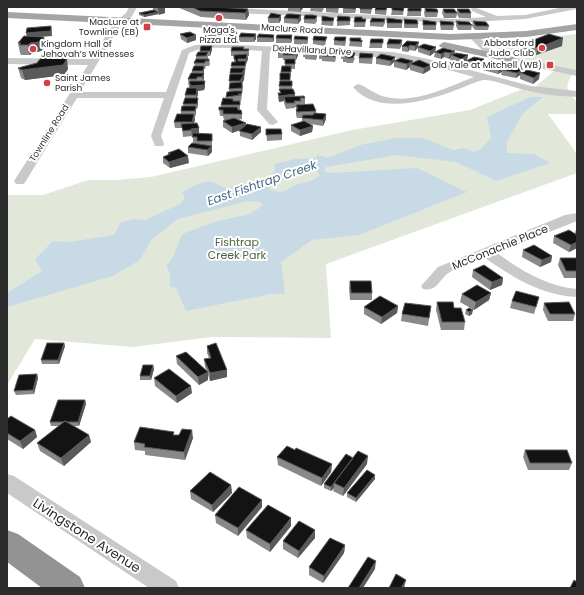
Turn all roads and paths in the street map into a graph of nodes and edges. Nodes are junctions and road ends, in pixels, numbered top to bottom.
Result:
1 (218, 7) edge
2 (575, 7) edge
3 (128, 9) edge
4 (475, 9) dead end
5 (272, 10) edge
6 (7, 15) edge
7 (7, 18) edge
8 (496, 20) junction
9 (118, 23) junction
10 (164, 24) junction
11 (577, 27) edge
12 (577, 32) edge
13 (403, 38) junction
14 (475, 39) junction
15 (509, 40) junction
16 (266, 48) junction
17 (509, 59) junction
18 (7, 61) edge
19 (94, 62) junction
20 (577, 74) edge
21 (482, 77) junction
22 (358, 87) dead end
23 (577, 93) edge
24 (73, 95) junction
25 (170, 95) junction
26 (273, 122) dead end
27 (159, 144) dead end
28 (20, 181) dead end
29 (577, 217) edge
30 (488, 253) junction
31 (428, 286) dead end
32 (577, 294) edge
33 (7, 482) edge
34 (7, 544) edge
35 (68, 588) edge
36 (168, 588) edge

1 - 5 street
2 - 8 street
3 - 9 street, Townline Road
3 - 10 main road
4 - 8 street
5 - 8 street
6 - 9 main road, Maclure Road
7 - 9 main road, Maclure Road
9 - 10 main road, Maclure Road
9 - 13 main road, Maclure Road
9 - 19 street, Townline Road
10 - 14 main road, Maclure Road
11 - 14 main road, Maclure Road
12 - 15 main road, Maclure Road
13 - 14 main road, Maclure Road
13 - 17 main road
14 - 15 main road, Maclure Road
14 - 17 street
15 - 17 main road
16 - 21 street, DeHavilland Drive
16 - 25 street, DeHavilland Drive
16 - 26 street
17 - 20 street
18 - 19 street
19 - 24 street, Townline Road
20 - 23 street
21 - 22 street
21 - 23 street, DeHavilland Drive
24 - 25 street
24 - 28 street, Townline Road
25 - 27 street
29 - 30 street, McConachie Place
30 - 31 street, McConachie Place
30 - 32 street
33 - 36 street, Livingstone Avenue
34 - 35 highway

